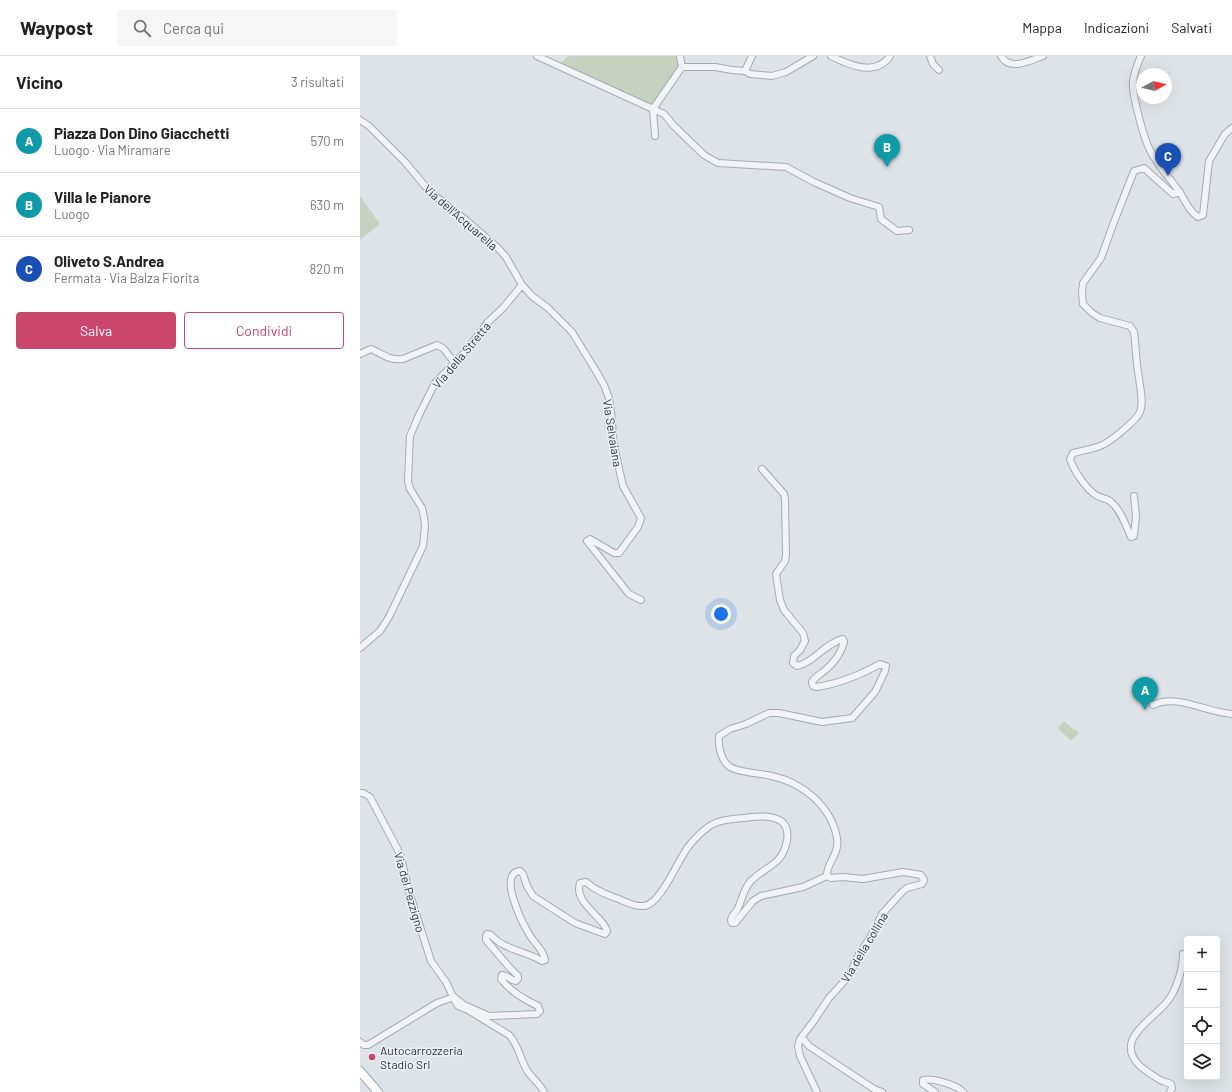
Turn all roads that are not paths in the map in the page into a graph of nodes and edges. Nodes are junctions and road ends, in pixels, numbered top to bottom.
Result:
1 (538, 56) edge
2 (680, 56) edge
3 (752, 56) edge
4 (813, 56) edge
5 (831, 56) edge
6 (890, 56) edge
7 (930, 56) edge
8 (1001, 56) edge
9 (1043, 56) edge
10 (1141, 56) edge
11 (682, 67) junction
12 (939, 70) dead end
13 (745, 71) junction
14 (653, 109) junction
15 (360, 120) edge
16 (1232, 128) edge
17 (655, 136) dead end
18 (1180, 192) junction
19 (909, 230) dead end
20 (522, 285) junction
21 (360, 354) edge
22 (454, 362) junction
23 (762, 469) dead end
24 (1134, 496) dead end
25 (641, 600) dead end
26 (360, 648) edge
27 (1153, 704) dead end
28 (1232, 714) edge
29 (360, 793) edge
30 (827, 876) junction
31 (1183, 954) dead end
32 (454, 997) junction
33 (800, 1039) junction
34 (360, 1042) edge
35 (360, 1071) edge
36 (378, 1092) edge
37 (544, 1092) edge
38 (817, 1092) edge
39 (882, 1092) edge
40 (935, 1092) edge
41 (963, 1092) edge
42 (1170, 1092) edge

1 - 14 street
2 - 11 street
3 - 13 street
4 - 13 street
5 - 6 street
7 - 12 street
8 - 9 street
10 - 18 street
11 - 13 street
11 - 14 street
14 - 17 street
14 - 19 street
15 - 20 street, Via dell'Acquarella
16 - 18 street
18 - 24 street
20 - 22 street, Via della Stretta
20 - 25 street, Via Selvaiana
21 - 22 street
22 - 26 street, Via della Stretta
23 - 30 street
27 - 28 street
29 - 32 street, Via del Pezzigno
30 - 32 street
30 - 33 street, Via della collina
31 - 42 street
32 - 34 street
32 - 37 street, Via del Pezzigno
33 - 38 street
33 - 39 street
35 - 36 main road
40 - 41 street

